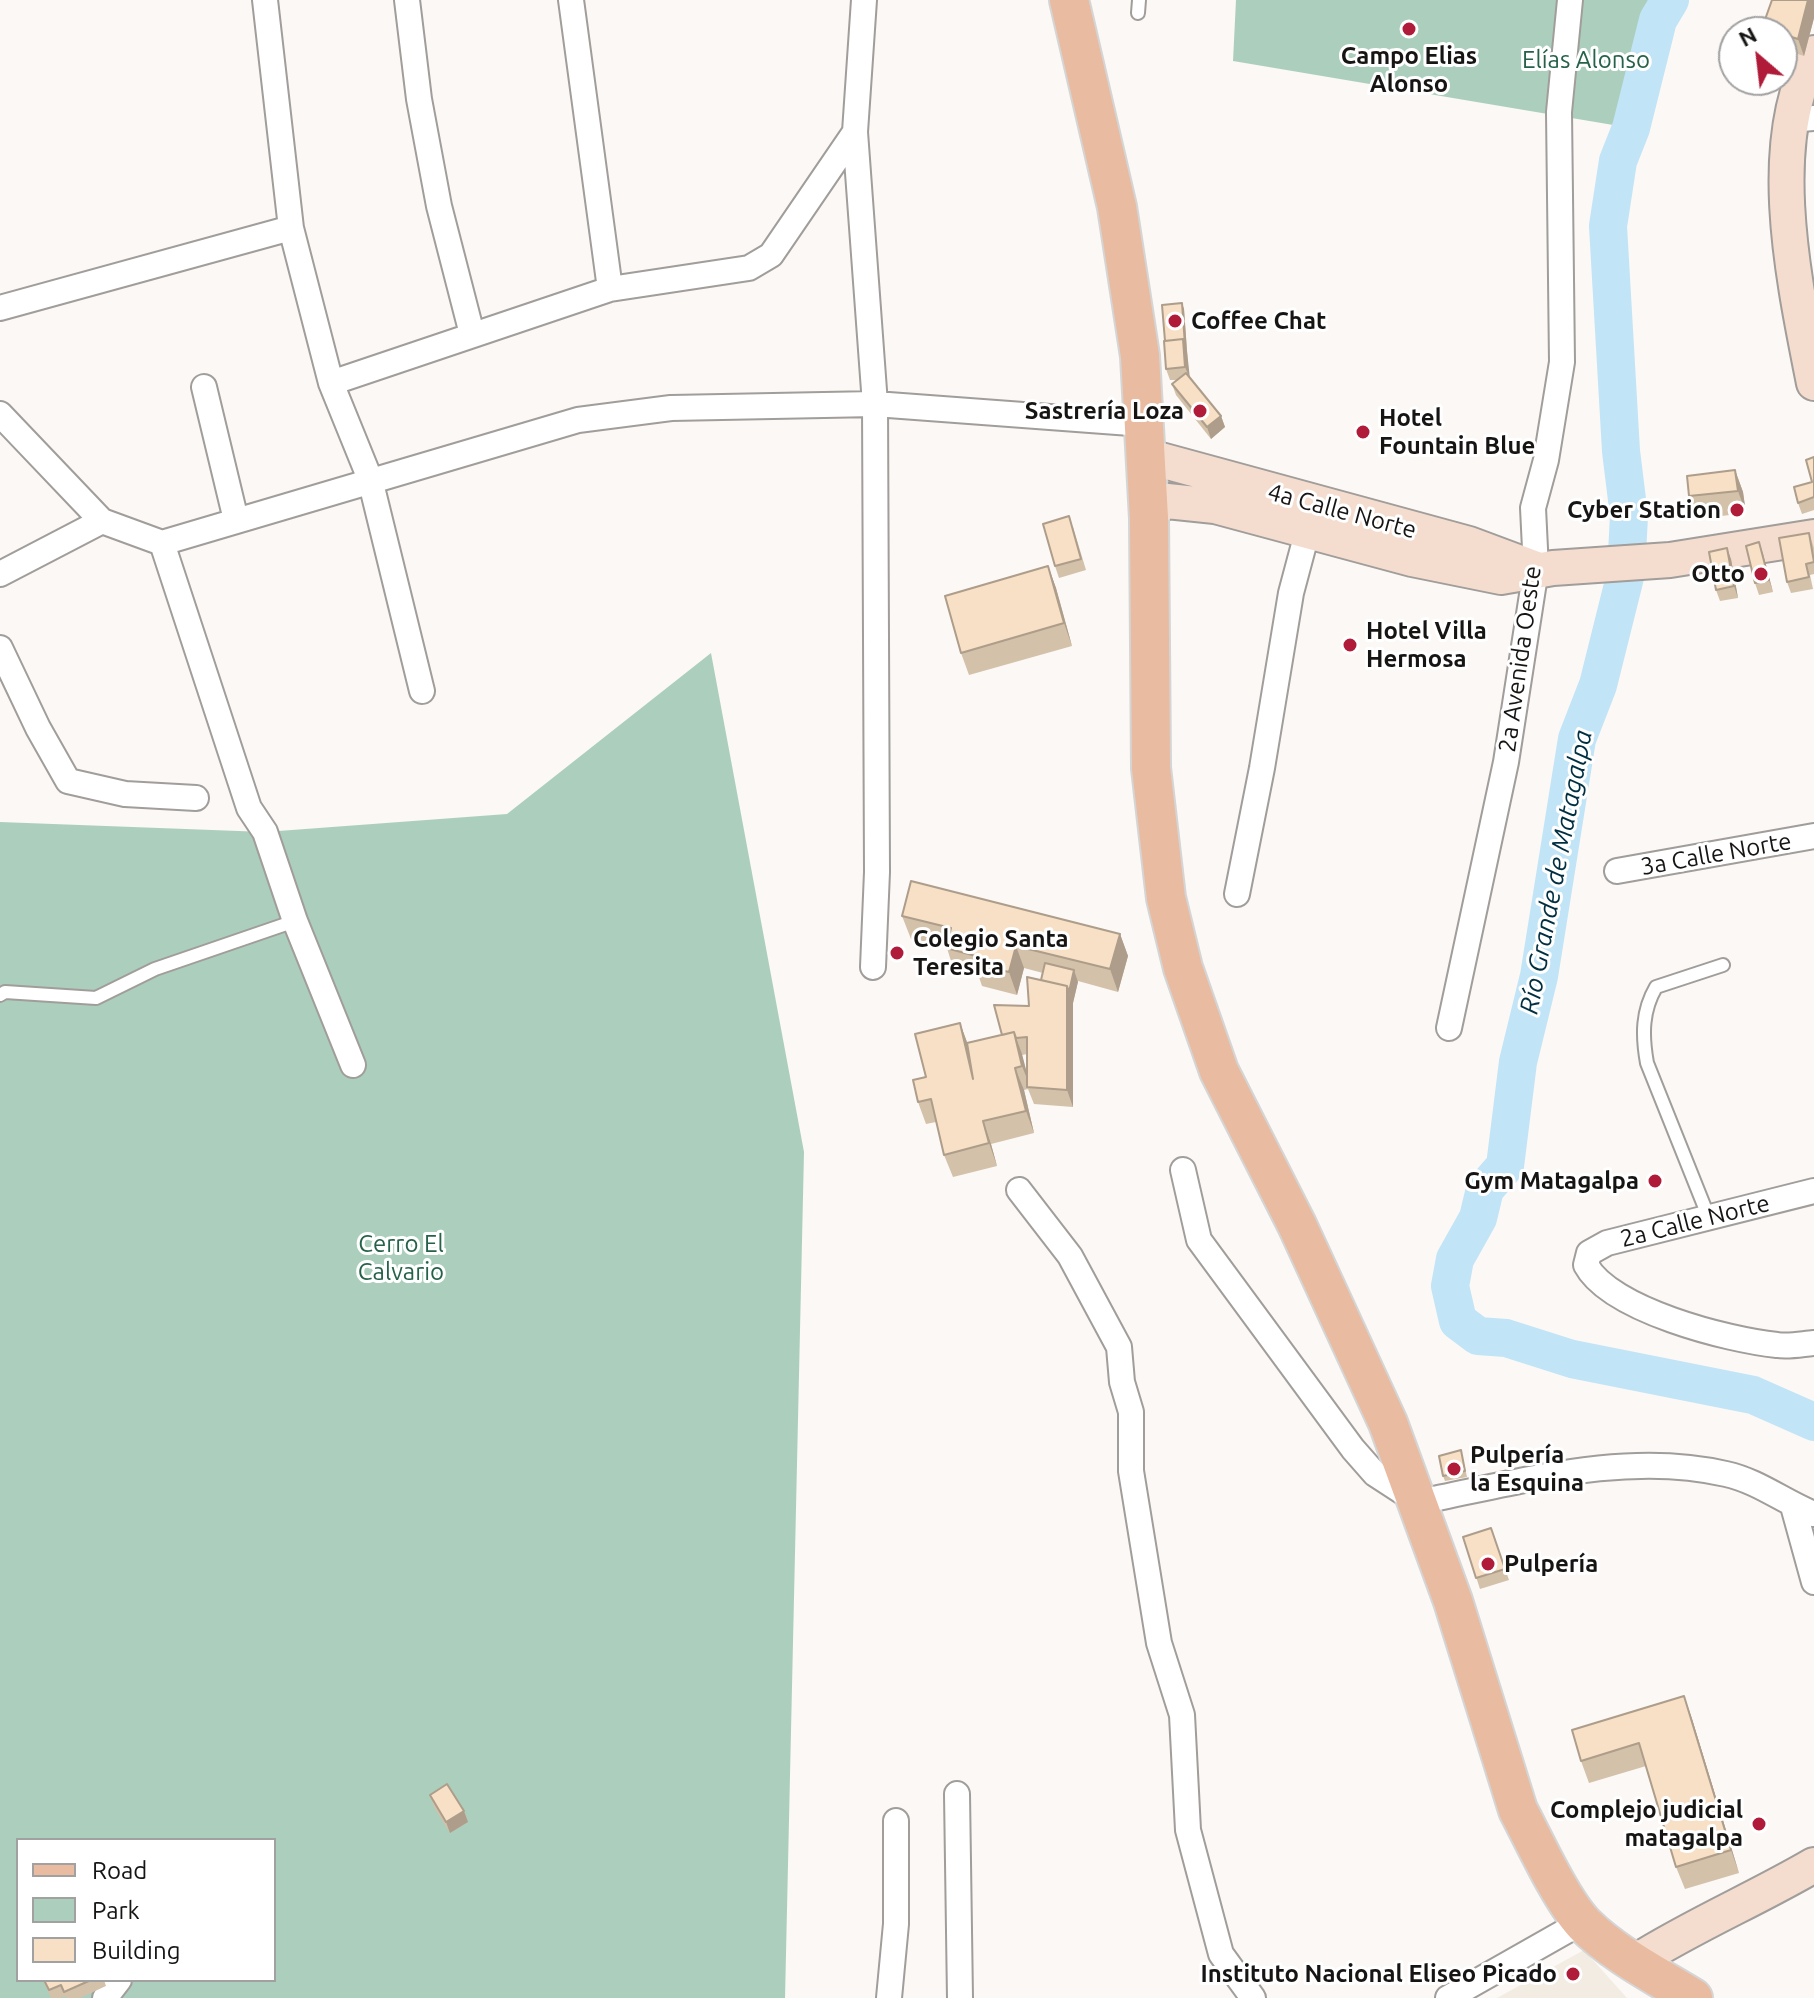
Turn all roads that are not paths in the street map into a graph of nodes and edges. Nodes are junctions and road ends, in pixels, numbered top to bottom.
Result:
1 (265, 0) edge
2 (407, 0) edge
3 (571, 0) edge
4 (864, 0) edge
5 (1069, 0) edge
6 (1570, 0) edge
7 (1814, 53) edge
8 (1802, 119) edge
9 (855, 132) junction
10 (291, 228) junction
11 (610, 289) junction
12 (0, 308) edge
13 (472, 334) junction
14 (331, 383) junction
15 (1814, 383) edge
16 (204, 387) dead end
17 (875, 404) junction
18 (0, 414) edge
19 (1145, 440) junction
20 (370, 479) junction
21 (1149, 518) junction
22 (1311, 518) junction
23 (236, 520) junction
24 (102, 521) junction
25 (1814, 537) edge
26 (162, 543) junction
27 (1544, 568) junction
28 (0, 574) edge
29 (0, 648) edge
30 (422, 691) dead end
31 (196, 798) dead end
32 (1814, 836) edge
33 (1617, 871) dead end
34 (1237, 894) dead end
35 (295, 921) junction
36 (1723, 965) dead end
37 (873, 967) dead end
38 (0, 995) edge
39 (1449, 1028) dead end
40 (353, 1065) dead end
41 (1183, 1170) dead end
42 (1019, 1190) dead end
43 (1814, 1191) edge
44 (1709, 1218) junction
45 (1814, 1343) edge
46 (1418, 1502) junction
47 (1804, 1510) edge
48 (1814, 1582) edge
49 (957, 1794) dead end
50 (896, 1821) dead end
51 (1814, 1865) edge
52 (1814, 1886) edge
53 (1582, 1922) junction
54 (117, 1982) edge
55 (1668, 1984) edge
56 (105, 1998) edge
57 (889, 1998) edge
58 (960, 1998) edge
59 (1253, 1998) edge
60 (1448, 1998) edge

1 - 10 street
2 - 13 street
3 - 11 street
4 - 9 street
5 - 19 main road
6 - 27 street, 2a Avenida Oeste
7 - 8 street
8 - 15 street
9 - 11 street
9 - 17 street
10 - 12 street
10 - 14 street
11 - 13 street
13 - 14 street
14 - 20 street
16 - 23 street
17 - 19 street
17 - 20 street
17 - 37 street
18 - 24 street
19 - 21 main road
19 - 22 street, 4a Calle Norte
20 - 23 street
20 - 30 street
21 - 22 street, 4a Calle Norte
21 - 46 main road
22 - 27 street, 4a Calle Norte
22 - 34 street
23 - 26 street
24 - 26 street
24 - 28 street
25 - 27 street, 4a Calle Norte
26 - 35 street
27 - 39 street, 2a Avenida Oeste
29 - 31 street
32 - 33 street, 3a Calle Norte
35 - 38 lane
35 - 40 street
36 - 44 lane
41 - 46 street
42 - 59 street
43 - 44 street, 2a Calle Norte
44 - 45 street, 2a Calle Norte
46 - 47 street
46 - 53 main road
47 - 48 street
49 - 58 street
50 - 57 street
51 - 55 street
52 - 55 street
53 - 55 main road
53 - 60 street
54 - 56 street

